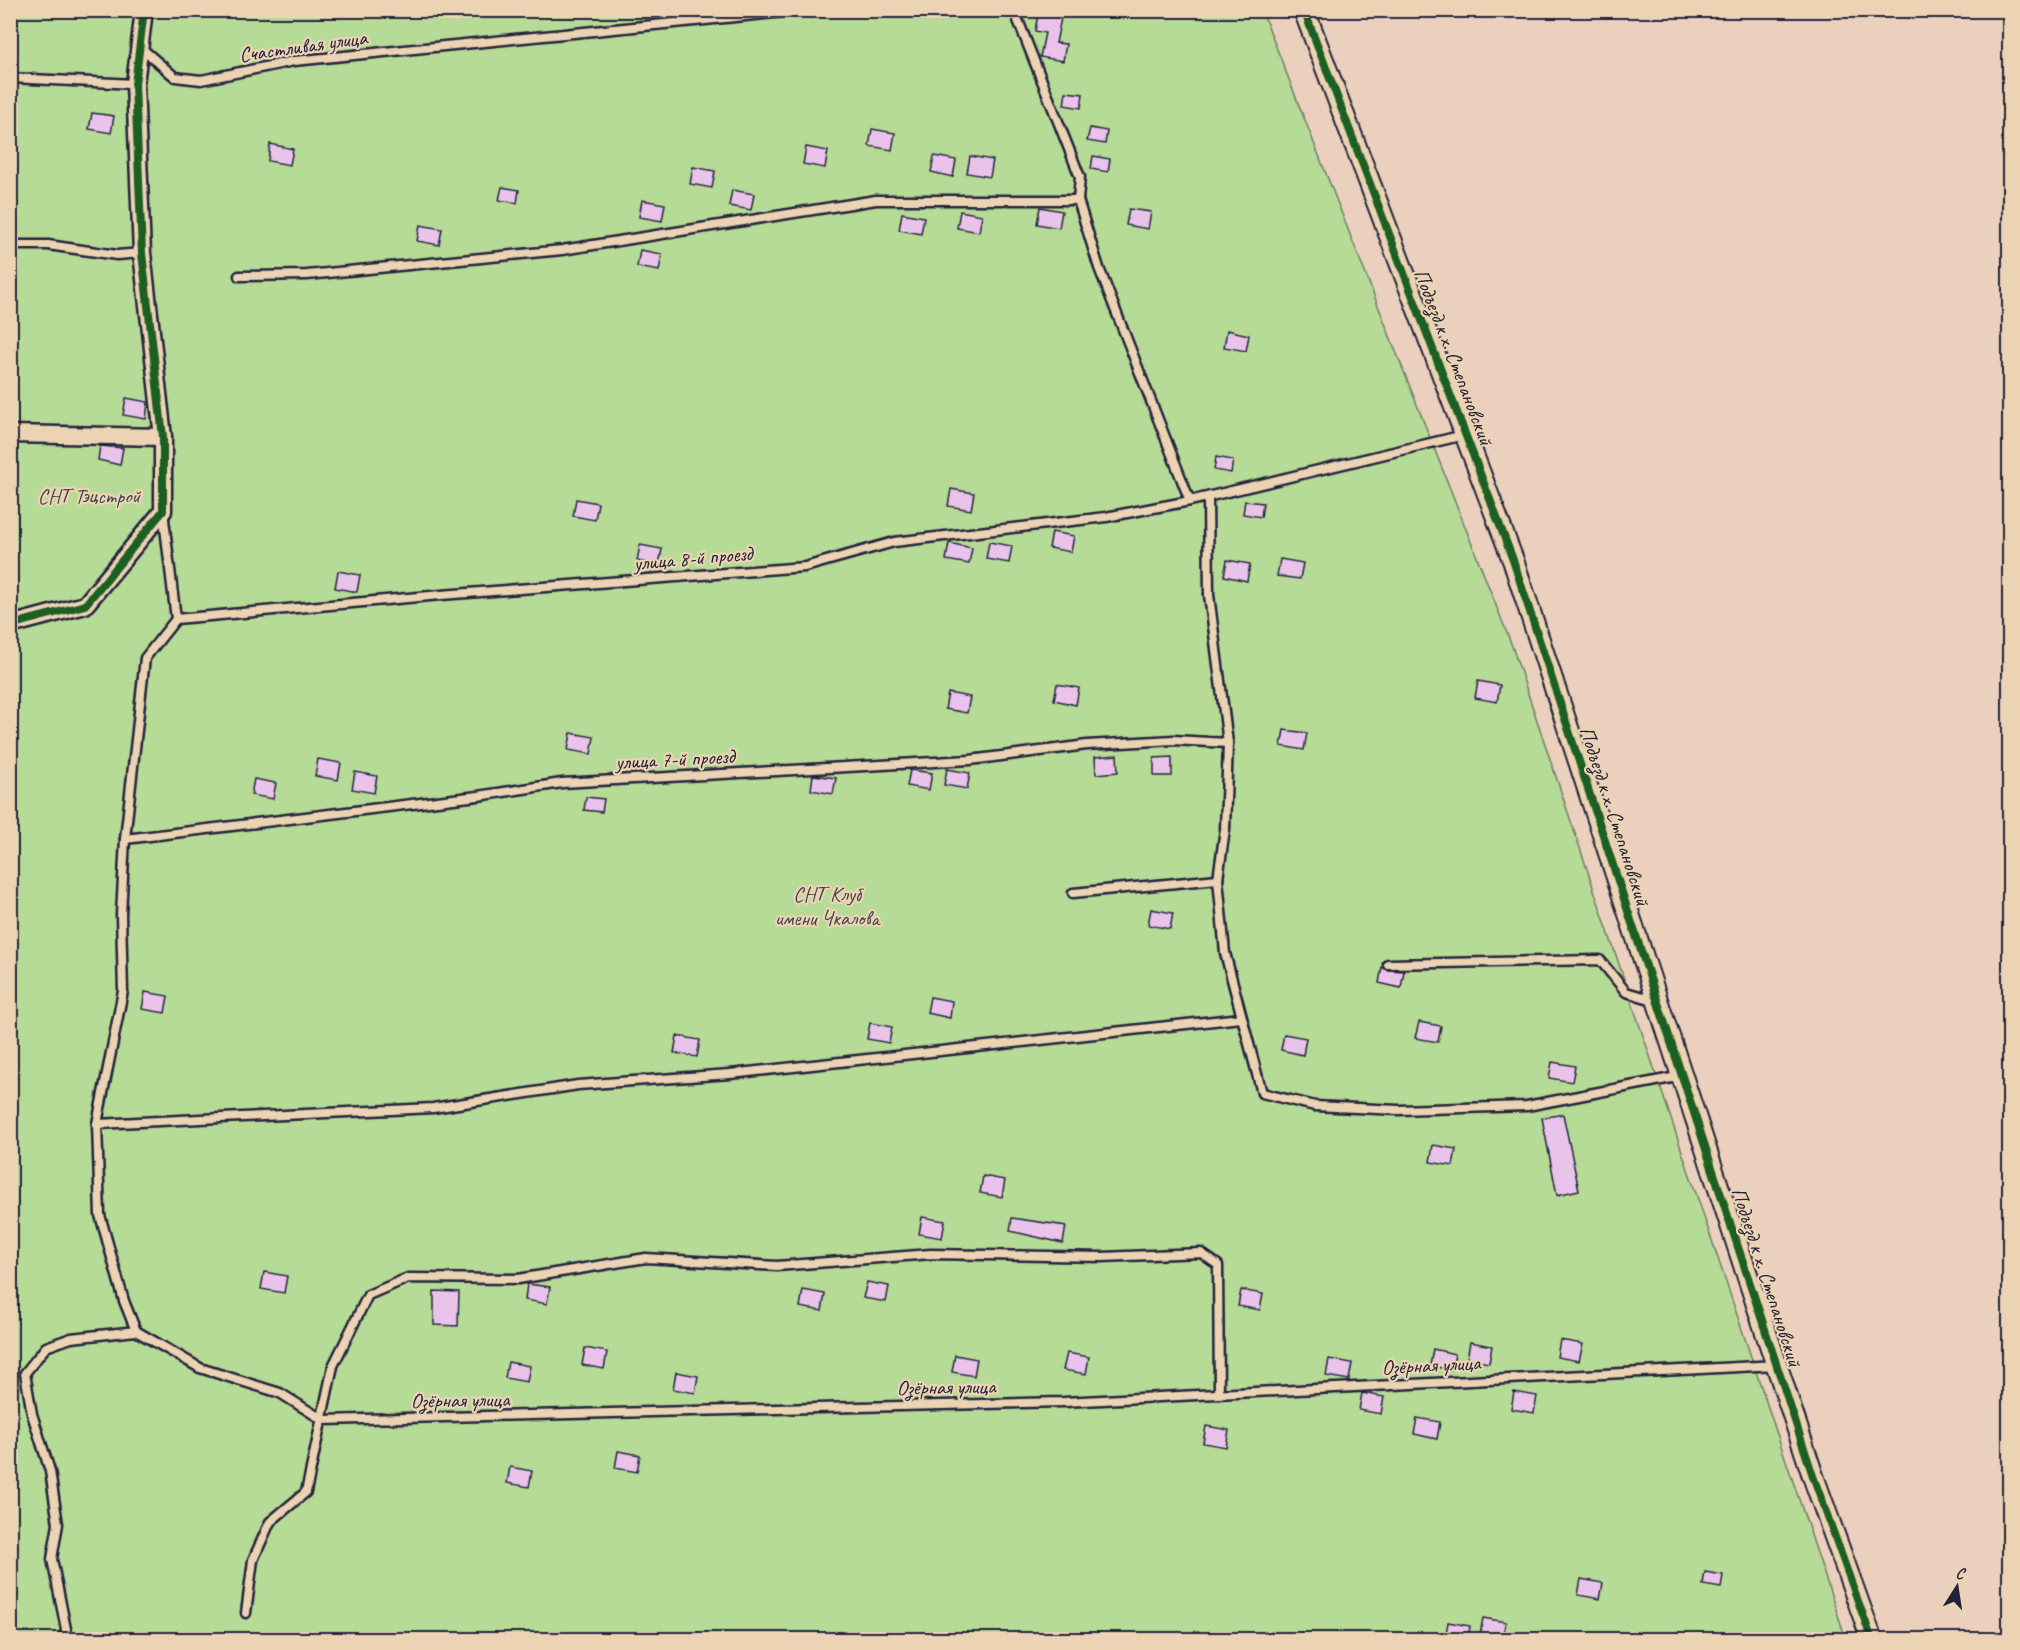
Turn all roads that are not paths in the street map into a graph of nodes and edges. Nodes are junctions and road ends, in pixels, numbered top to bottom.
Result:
1 (144, 10) edge
2 (804, 10) edge
3 (1014, 10) edge
4 (1304, 10) edge
5 (140, 47) junction
6 (10, 78) edge
7 (135, 84) junction
8 (1078, 200) junction
9 (10, 245) edge
10 (142, 254) junction
11 (239, 276) dead end
12 (10, 434) edge
13 (1464, 435) junction
14 (163, 437) junction
15 (1208, 497) junction
16 (1190, 501) junction
17 (163, 511) junction
18 (176, 619) junction
19 (10, 625) edge
20 (1228, 743) junction
21 (125, 839) junction
22 (1218, 879) junction
23 (1073, 893) dead end
24 (1388, 964) dead end
25 (1657, 1001) junction
26 (1241, 1018) junction
27 (1682, 1076) junction
28 (97, 1124) junction
29 (136, 1330) junction
30 (1777, 1365) junction
31 (1219, 1394) junction
32 (323, 1420) junction
33 (246, 1613) dead end
34 (64, 1640) edge
35 (1692, 1640) edge
36 (1855, 1640) edge
37 (1872, 1640) edge

1 - 5 street
2 - 5 lane, Счастливая улица
3 - 8 lane
4 - 13 street, Подъезд к х. Степановский
5 - 7 street
6 - 7 lane
7 - 10 street
8 - 11 lane
8 - 16 lane
9 - 10 lane
10 - 14 street
12 - 14 street
13 - 15 lane, улица 8-й проезд
13 - 25 street, Подъезд к х. Степановский
14 - 17 street
15 - 16 lane, улица 8-й проезд
15 - 20 lane
16 - 18 lane, улица 8-й проезд
17 - 18 lane
17 - 19 street
18 - 21 lane
20 - 21 lane, улица 7-й проезд
20 - 22 lane
21 - 28 lane
22 - 23 lane
22 - 26 lane
24 - 25 lane
25 - 27 street, Подъезд к х. Степановский
26 - 27 lane
26 - 28 lane
27 - 30 street, Подъезд к х. Степановский
28 - 29 lane
29 - 32 lane
29 - 34 lane
30 - 31 lane, Озёрная улица
30 - 37 street, Подъезд к х. Степановский
31 - 32 lane, Озёрная улица
31 - 32 lane
32 - 33 lane
35 - 36 lane

